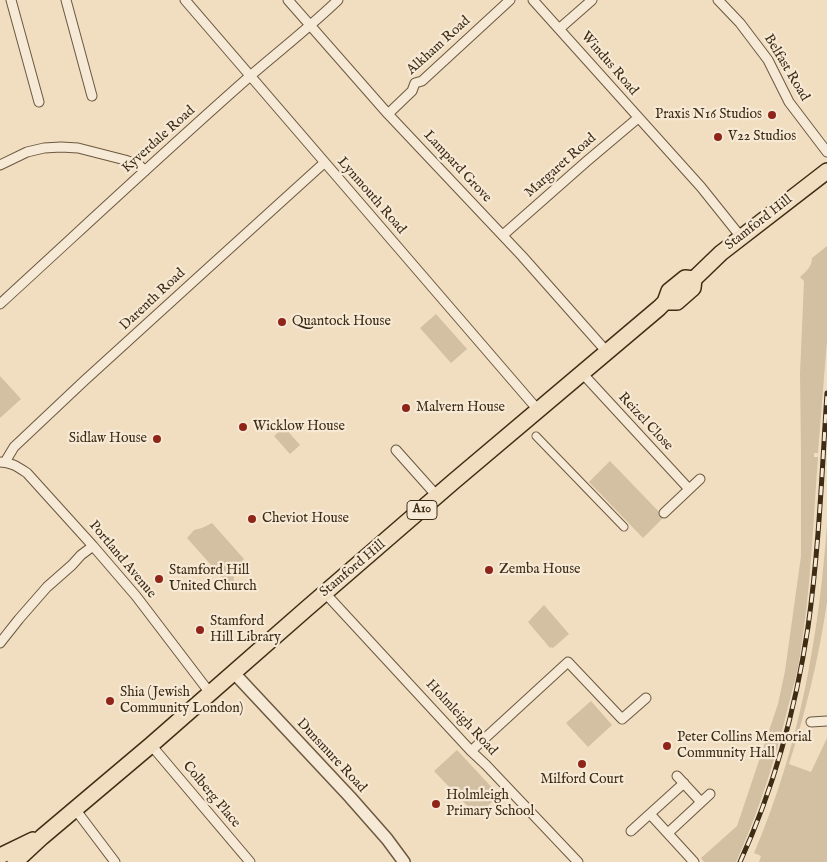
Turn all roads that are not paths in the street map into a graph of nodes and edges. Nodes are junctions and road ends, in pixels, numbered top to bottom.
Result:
1 (10, 0) edge
2 (66, 0) edge
3 (185, 0) edge
4 (288, 0) edge
5 (338, 0) edge
6 (510, 0) edge
7 (533, 0) edge
8 (592, 0) edge
9 (718, 0) edge
10 (310, 26) junction
11 (559, 29) junction
12 (250, 76) junction
13 (92, 96) dead end
14 (38, 102) dead end
15 (388, 114) junction
16 (638, 118) junction
17 (827, 152) edge
18 (324, 163) junction
19 (0, 165) edge
20 (145, 171) junction
21 (827, 171) edge
22 (503, 235) junction
23 (741, 237) junction
24 (0, 304) edge
25 (607, 352) junction
26 (582, 373) junction
27 (538, 410) junction
28 (536, 436) dead end
29 (396, 450) dead end
30 (3, 462) edge
31 (700, 479) dead end
32 (689, 489) junction
33 (437, 496) junction
34 (664, 513) dead end
35 (624, 527) dead end
36 (93, 546) junction
37 (325, 593) junction
38 (0, 643) edge
39 (234, 673) junction
40 (210, 693) junction
41 (646, 698) dead end
42 (827, 721) edge
43 (811, 722) dead end
44 (151, 745) junction
45 (471, 751) junction
46 (677, 776) dead end
47 (684, 783) junction
48 (710, 794) dead end
49 (701, 802) junction
50 (74, 809) junction
51 (650, 814) junction
52 (631, 831) dead end
53 (668, 833) junction
54 (42, 837) junction
55 (0, 856) edge
56 (15, 862) edge
57 (114, 862) edge
58 (250, 862) edge
59 (404, 862) edge
60 (578, 862) edge
61 (694, 862) edge

1 - 14 street
2 - 13 street
3 - 12 street, Lynmouth Road
4 - 10 street, Lampard Grove
5 - 10 street, Kyverdale Road
6 - 15 street, Alkham Road
7 - 11 street, Windus Road
8 - 11 street
9 - 17 street, Belfast Road
10 - 12 street, Kyverdale Road
10 - 15 street, Lampard Grove
11 - 16 street, Windus Road
12 - 18 street, Lynmouth Road
12 - 20 street, Kyverdale Road
15 - 22 street, Lampard Grove
16 - 22 street, Margaret Road
16 - 23 street, Windus Road
18 - 27 street, Lynmouth Road
18 - 30 street, Darenth Road
19 - 20 street
20 - 24 street, Kyverdale Road
21 - 23 highway, Stamford Hill / A10
22 - 25 street, Lampard Grove
23 - 25 highway, Stamford Hill / A10
25 - 26 highway, Stamford Hill / A10
26 - 27 highway, Stamford Hill / A10
26 - 32 street, Reizel Close
27 - 33 highway, Stamford Hill / A10
28 - 35 street
29 - 33 street
30 - 36 street, Portland Avenue
31 - 32 street
32 - 34 street
33 - 37 highway, Stamford Hill / A10
36 - 38 street
36 - 40 street, Portland Avenue
37 - 39 highway, Stamford Hill / A10
37 - 45 street, Holmleigh Road
39 - 40 highway, Stamford Hill / A10
39 - 59 street, Dunsmure Road
40 - 44 highway, Stamford Hill / A10
41 - 45 street
42 - 43 street
44 - 50 highway, Stamford Hill / A10
44 - 58 street, Colberg Place
45 - 60 street, Holmleigh Road
46 - 47 street
47 - 49 street
47 - 51 street
48 - 49 street
49 - 53 street
50 - 54 highway, Stamford Hill / A10
50 - 57 street
51 - 52 street
51 - 53 street
53 - 61 street
54 - 55 highway, Stamford Hill / A10
54 - 56 highway, Stamford Hill / A10

